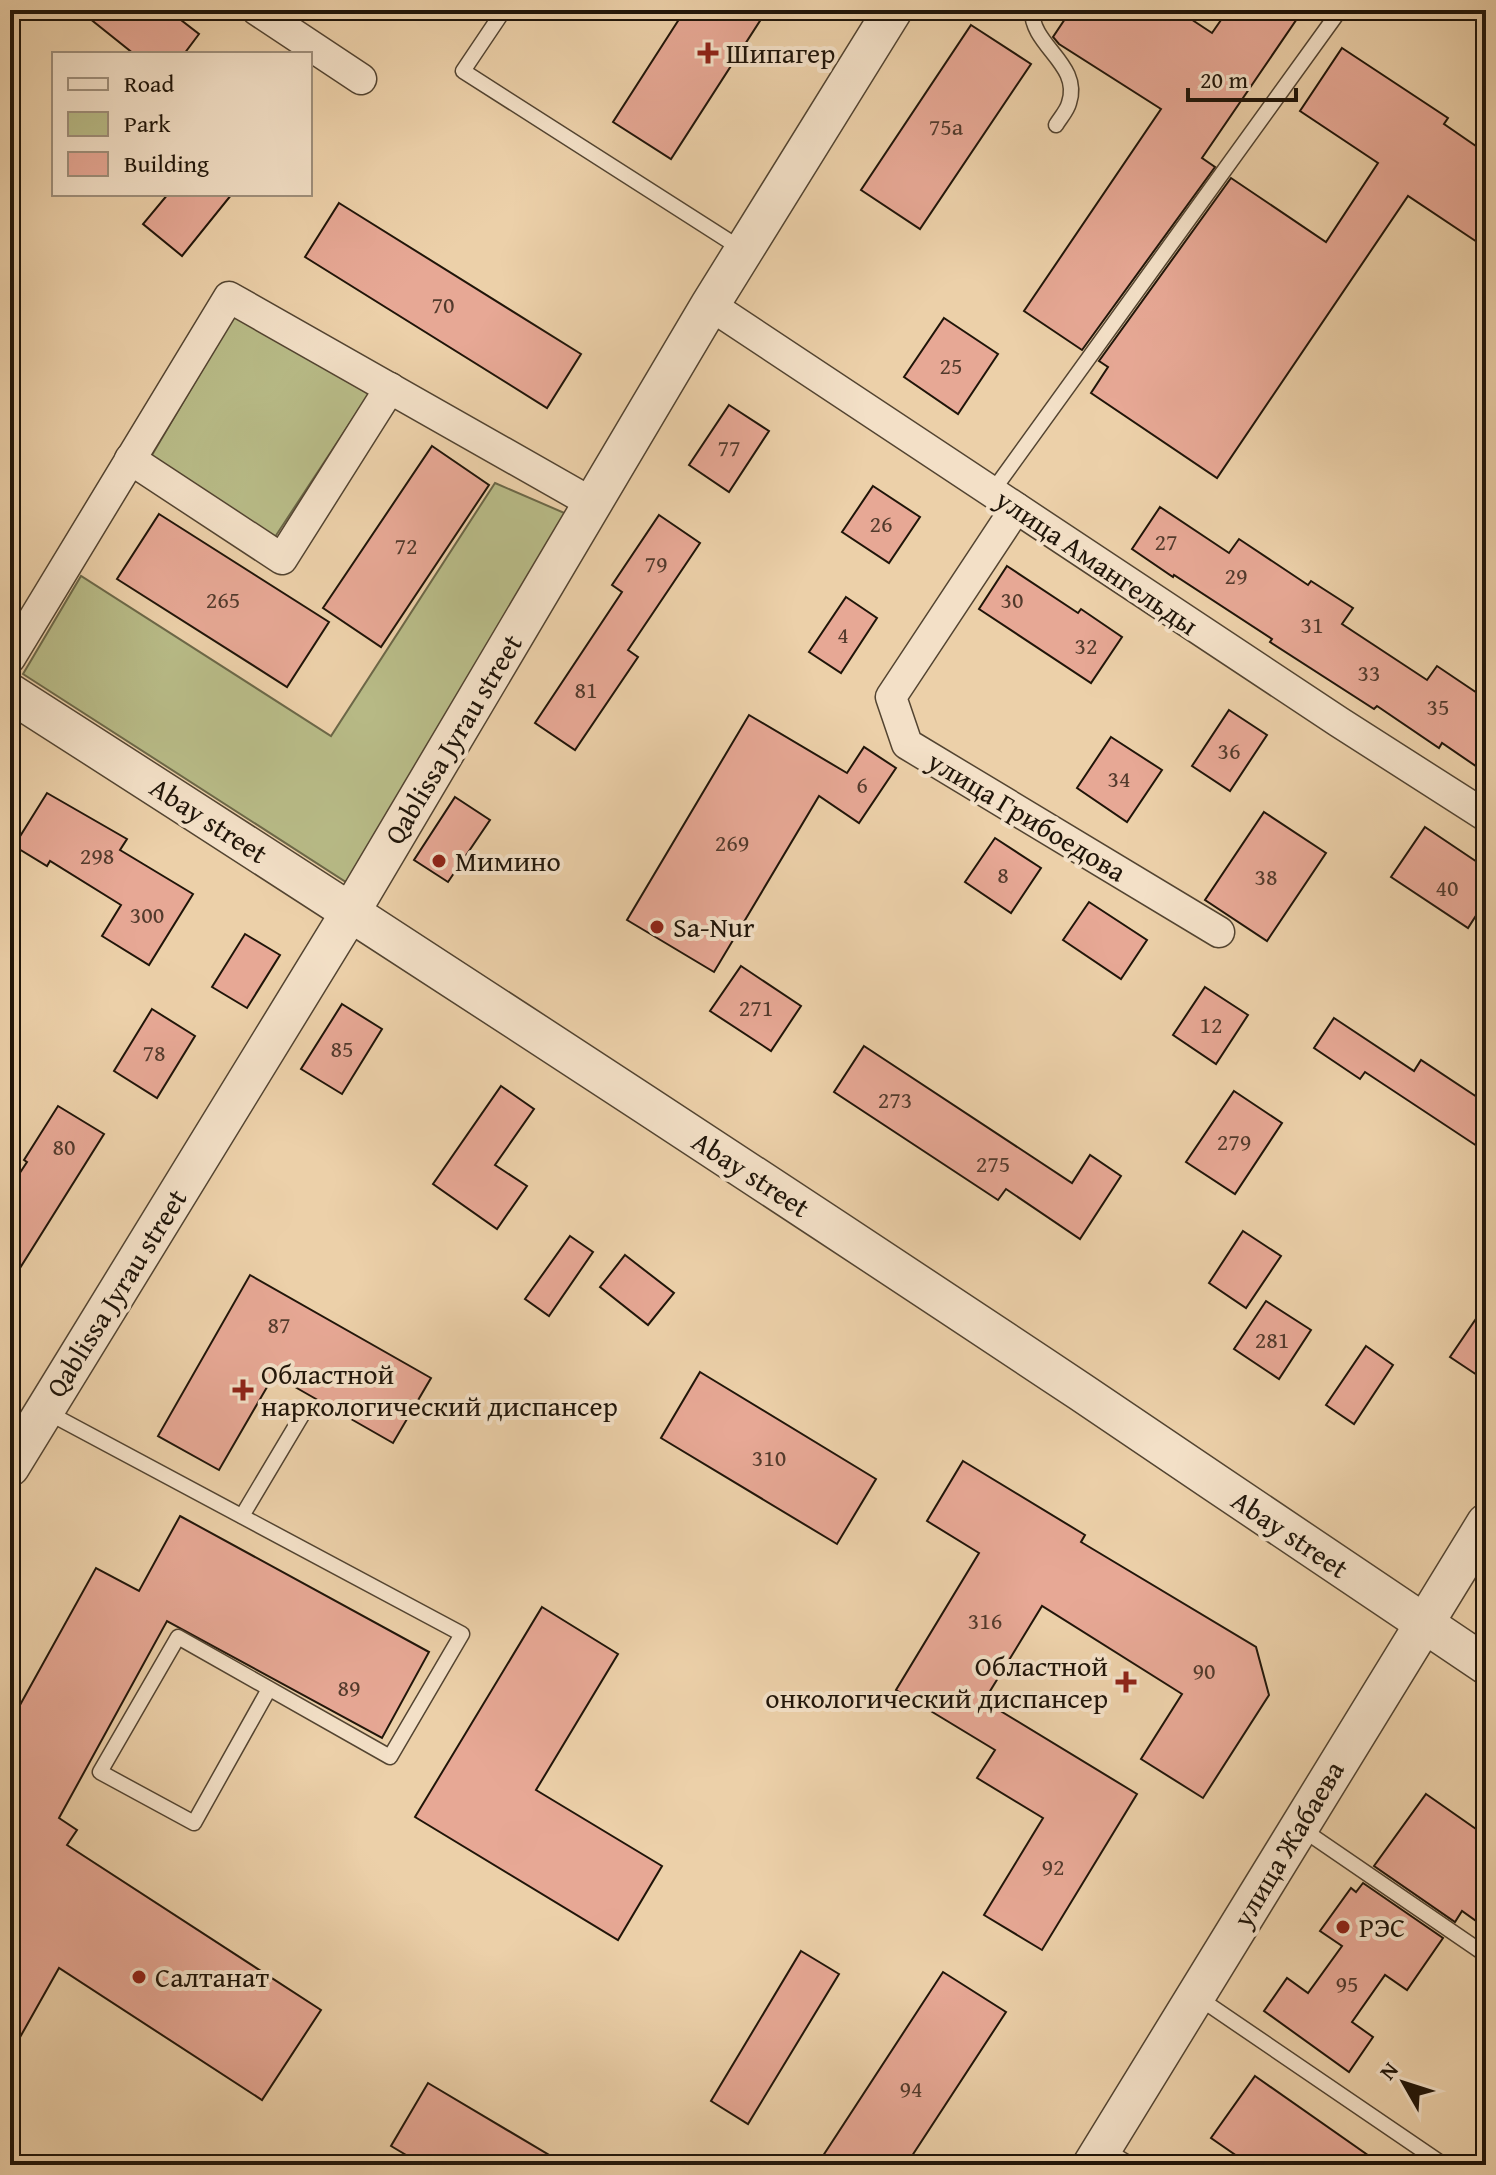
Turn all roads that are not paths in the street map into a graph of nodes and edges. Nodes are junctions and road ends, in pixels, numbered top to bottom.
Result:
1 (257, 10) edge
2 (504, 10) edge
3 (1032, 10) edge
4 (1340, 10) edge
5 (889, 11) edge
6 (361, 79) dead end
7 (1056, 125) dead end
8 (743, 251) junction
9 (710, 305) junction
10 (390, 388) junction
11 (130, 459) junction
12 (1004, 500) junction
13 (592, 503) junction
14 (10, 658) edge
15 (10, 693) edge
16 (1486, 816) edge
17 (351, 911) junction
18 (1219, 932) dead end
19 (44, 1410) junction
20 (304, 1412) dead end
21 (10, 1467) edge
22 (242, 1516) junction
23 (1486, 1523) edge
24 (1423, 1623) junction
25 (1486, 1665) edge
26 (269, 1689) junction
27 (1299, 1826) junction
28 (1486, 1955) edge
29 (1195, 1996) junction
30 (1108, 2159) edge
31 (1444, 2165) edge

1 - 6 street
2 - 8 lane
3 - 7 lane
4 - 12 lane
5 - 8 street, Qablissa Jyrau street
8 - 9 street, Qablissa Jyrau street
9 - 12 street, улица Амангельды
9 - 13 street, Qablissa Jyrau street
10 - 11 street
10 - 11 street
10 - 13 street
11 - 14 street
12 - 16 street, улица Амангельды
12 - 18 street, улица Грибоедова
13 - 17 street, Qablissa Jyrau street
15 - 17 street, Abay street
17 - 19 street, Qablissa Jyrau street
17 - 24 street, Abay street
19 - 21 street, Qablissa Jyrau street
19 - 22 lane
20 - 22 lane
22 - 26 lane
23 - 24 street, улица Жабаева
24 - 25 street, Abay street
24 - 27 street, улица Жабаева
26 - 26 lane
27 - 28 lane
27 - 29 street, улица Жабаева
29 - 30 street, улица Жабаева
29 - 31 lane

